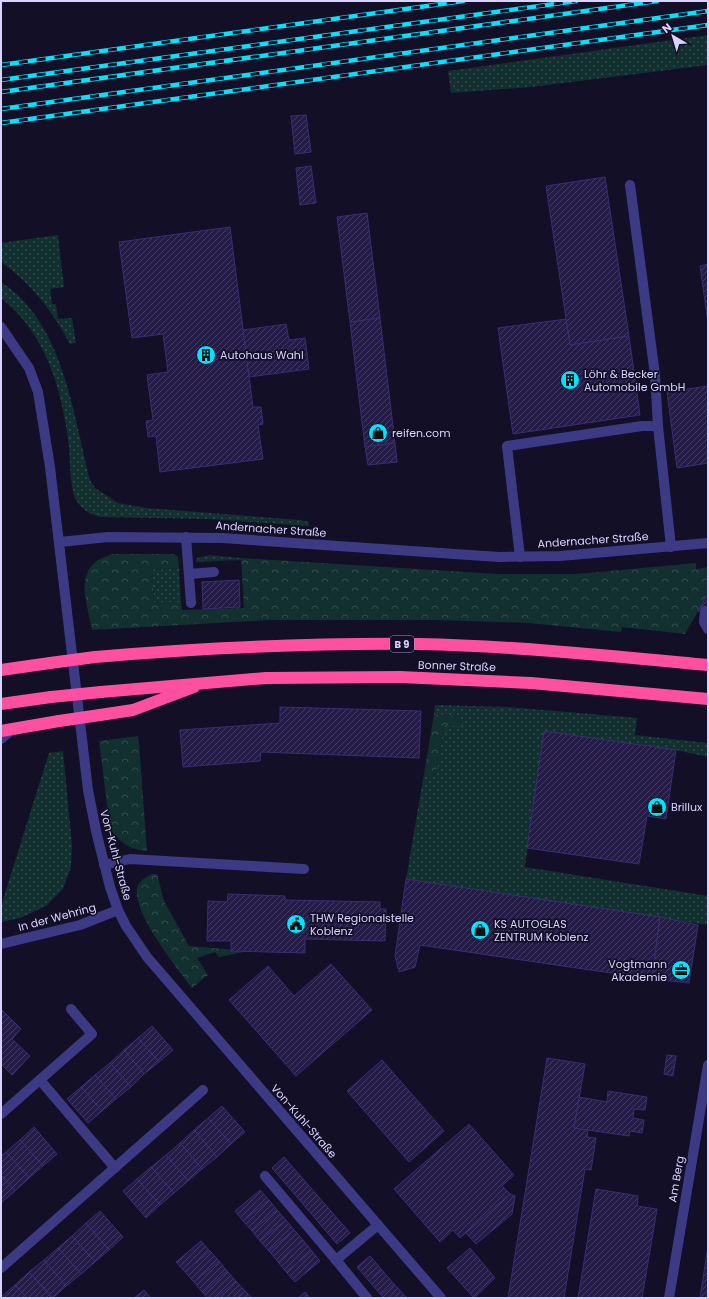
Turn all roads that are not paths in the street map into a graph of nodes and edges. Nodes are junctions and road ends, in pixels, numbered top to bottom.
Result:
1 (630, 185) dead end
2 (1, 327) edge
3 (658, 426) junction
4 (186, 537) junction
5 (60, 542) junction
6 (708, 543) edge
7 (671, 547) junction
8 (520, 557) junction
9 (214, 572) dead end
10 (189, 574) junction
11 (191, 603) dead end
12 (705, 611) dead end
13 (708, 629) edge
14 (708, 666) edge
15 (1, 670) edge
16 (205, 683) junction
17 (708, 699) edge
18 (1, 704) edge
19 (13, 729) junction
20 (1, 731) edge
21 (1, 739) edge
22 (104, 865) junction
23 (304, 869) dead end
24 (118, 910) junction
25 (1, 944) edge
26 (71, 1009) dead end
27 (708, 1065) edge
28 (40, 1080) junction
29 (203, 1090) dead end
30 (1, 1114) edge
31 (115, 1168) junction
32 (265, 1176) dead end
33 (378, 1225) junction
34 (336, 1260) junction
35 (1, 1268) edge
36 (367, 1298) edge
37 (441, 1298) edge
38 (669, 1298) edge

1 - 3 street
2 - 5 street
3 - 7 street
3 - 8 street
4 - 5 street, Andernacher Straße
4 - 8 street, Andernacher Straße
4 - 10 street
5 - 22 street, Von-Kuhl-Straße
6 - 7 street, Andernacher Straße
7 - 8 street, Andernacher Straße
9 - 10 street
10 - 11 street
12 - 13 street
14 - 15 highway, B 9, bridge
16 - 17 highway, Bonner Straße
16 - 18 highway, Bonner Straße, bridge
16 - 19 highway, bridge
19 - 20 highway
19 - 21 street
22 - 23 street
22 - 24 street, Von-Kuhl-Straße
24 - 25 street, In der Wehring
24 - 33 street, Von-Kuhl-Straße
26 - 28 street
27 - 38 street, Am Berg
28 - 30 street
28 - 31 street
29 - 31 street
31 - 35 street
32 - 34 street
33 - 34 street
33 - 37 street, Von-Kuhl-Straße
34 - 36 street

